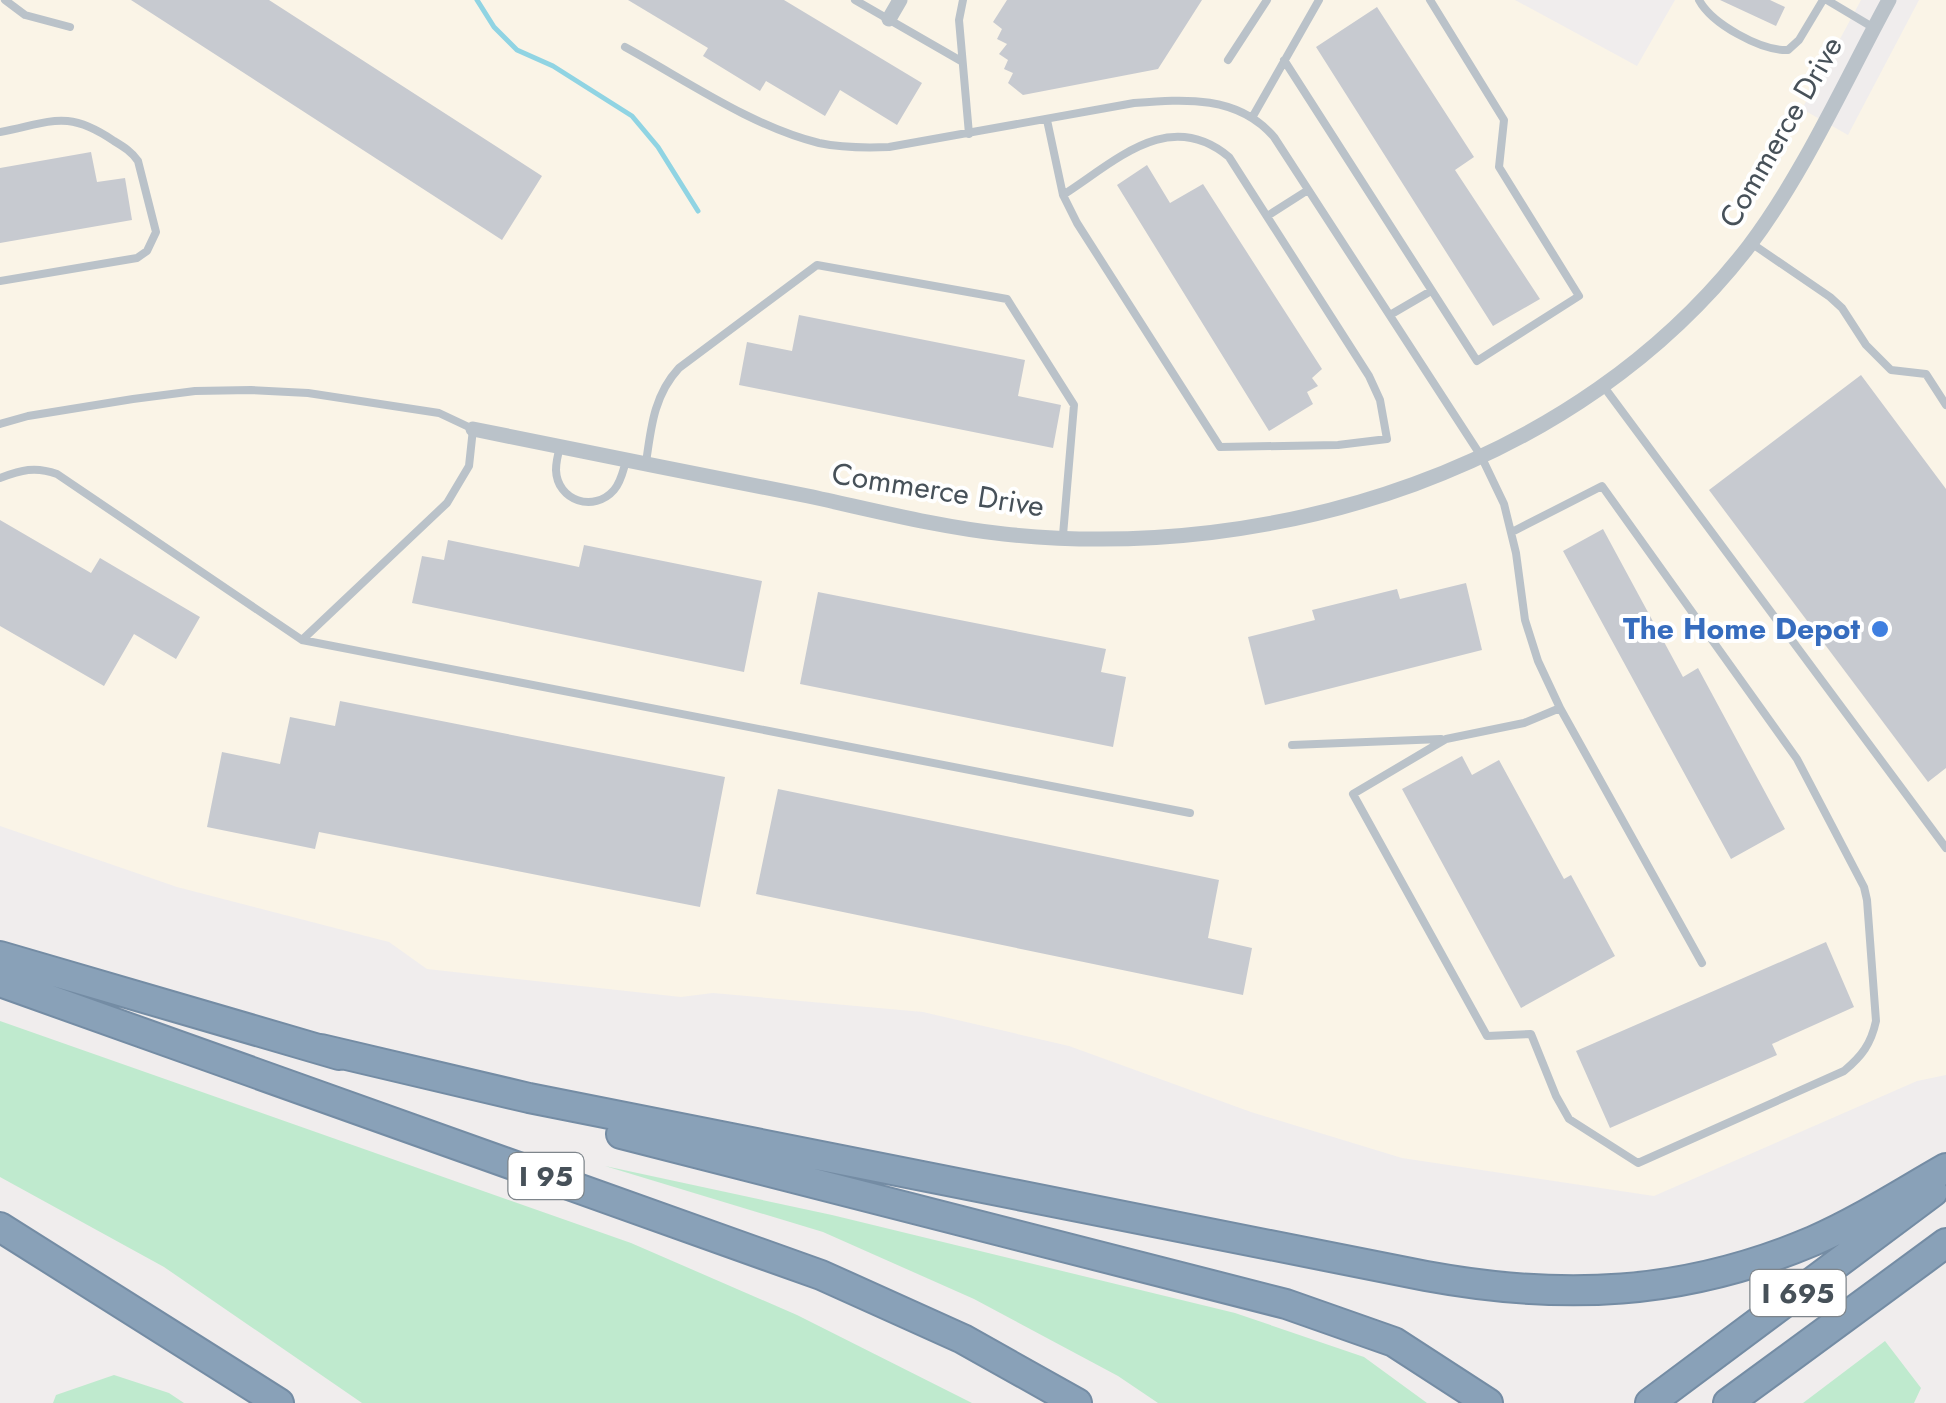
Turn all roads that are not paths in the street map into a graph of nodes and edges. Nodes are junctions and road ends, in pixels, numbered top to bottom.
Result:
1 (5, 0) edge
2 (856, 0) edge
3 (900, 0) edge
4 (963, 0) edge
5 (1267, 0) edge
6 (1319, 0) edge
7 (1430, 0) edge
8 (1699, 0) edge
9 (1825, 0) edge
10 (1889, 0) edge
11 (888, 19) junction
12 (70, 27) dead end
13 (1874, 28) junction
14 (625, 48) dead end
15 (1228, 60) dead end
16 (1284, 60) junction
17 (961, 61) junction
18 (1253, 116) junction
19 (1046, 120) junction
20 (0, 132) edge
21 (969, 134) junction
22 (1308, 190) junction
23 (1063, 195) junction
24 (1269, 215) junction
25 (1751, 243) junction
26 (0, 282) edge
27 (1431, 291) junction
28 (1390, 315) junction
29 (1604, 387) junction
30 (1946, 404) edge
31 (0, 424) edge
32 (473, 430) junction
33 (560, 447) junction
34 (1481, 456) junction
35 (626, 459) junction
36 (646, 463) junction
37 (0, 478) edge
38 (1512, 532) junction
39 (1063, 538) junction
40 (302, 640) junction
41 (1560, 708) junction
42 (1446, 739) junction
43 (1292, 745) dead end
44 (1190, 813) dead end
45 (1946, 848) edge
46 (0, 956) edge
47 (1702, 963) dead end
48 (0, 982) edge
49 (321, 1049) junction
50 (1946, 1168) edge
51 (1946, 1182) edge
52 (0, 1227) edge
53 (1946, 1243) edge
54 (278, 1403) edge
55 (1077, 1403) edge
56 (1488, 1403) edge
57 (1650, 1403) edge
58 (1728, 1403) edge

1 - 12 lane
2 - 11 lane
3 - 11 street
4 - 17 lane
5 - 15 lane
6 - 16 lane
7 - 27 lane
8 - 9 lane
9 - 13 lane
10 - 13 street, Commerce Drive
11 - 17 lane
13 - 25 street, Commerce Drive
14 - 21 lane
16 - 18 lane
16 - 27 lane
17 - 21 lane
18 - 19 lane
18 - 22 lane
19 - 21 lane
19 - 23 lane
20 - 26 lane
22 - 24 lane
22 - 28 lane
23 - 24 lane
23 - 24 lane
25 - 29 street, Commerce Drive
25 - 30 lane
27 - 28 lane
28 - 34 lane
29 - 34 street, Commerce Drive
29 - 45 lane
31 - 32 lane
32 - 33 street, Commerce Drive
32 - 40 lane
33 - 35 street, Commerce Drive
33 - 35 lane
34 - 38 lane
34 - 39 street, Commerce Drive
35 - 36 street, Commerce Drive
36 - 39 street, Commerce Drive
36 - 39 lane
37 - 40 lane
38 - 41 lane
38 - 42 lane
40 - 44 lane
41 - 42 lane
41 - 47 lane
42 - 43 lane
46 - 49 highway
48 - 55 highway, I 95
49 - 50 highway
49 - 56 highway
51 - 57 highway, I 695
52 - 54 highway
53 - 58 highway, I 695

